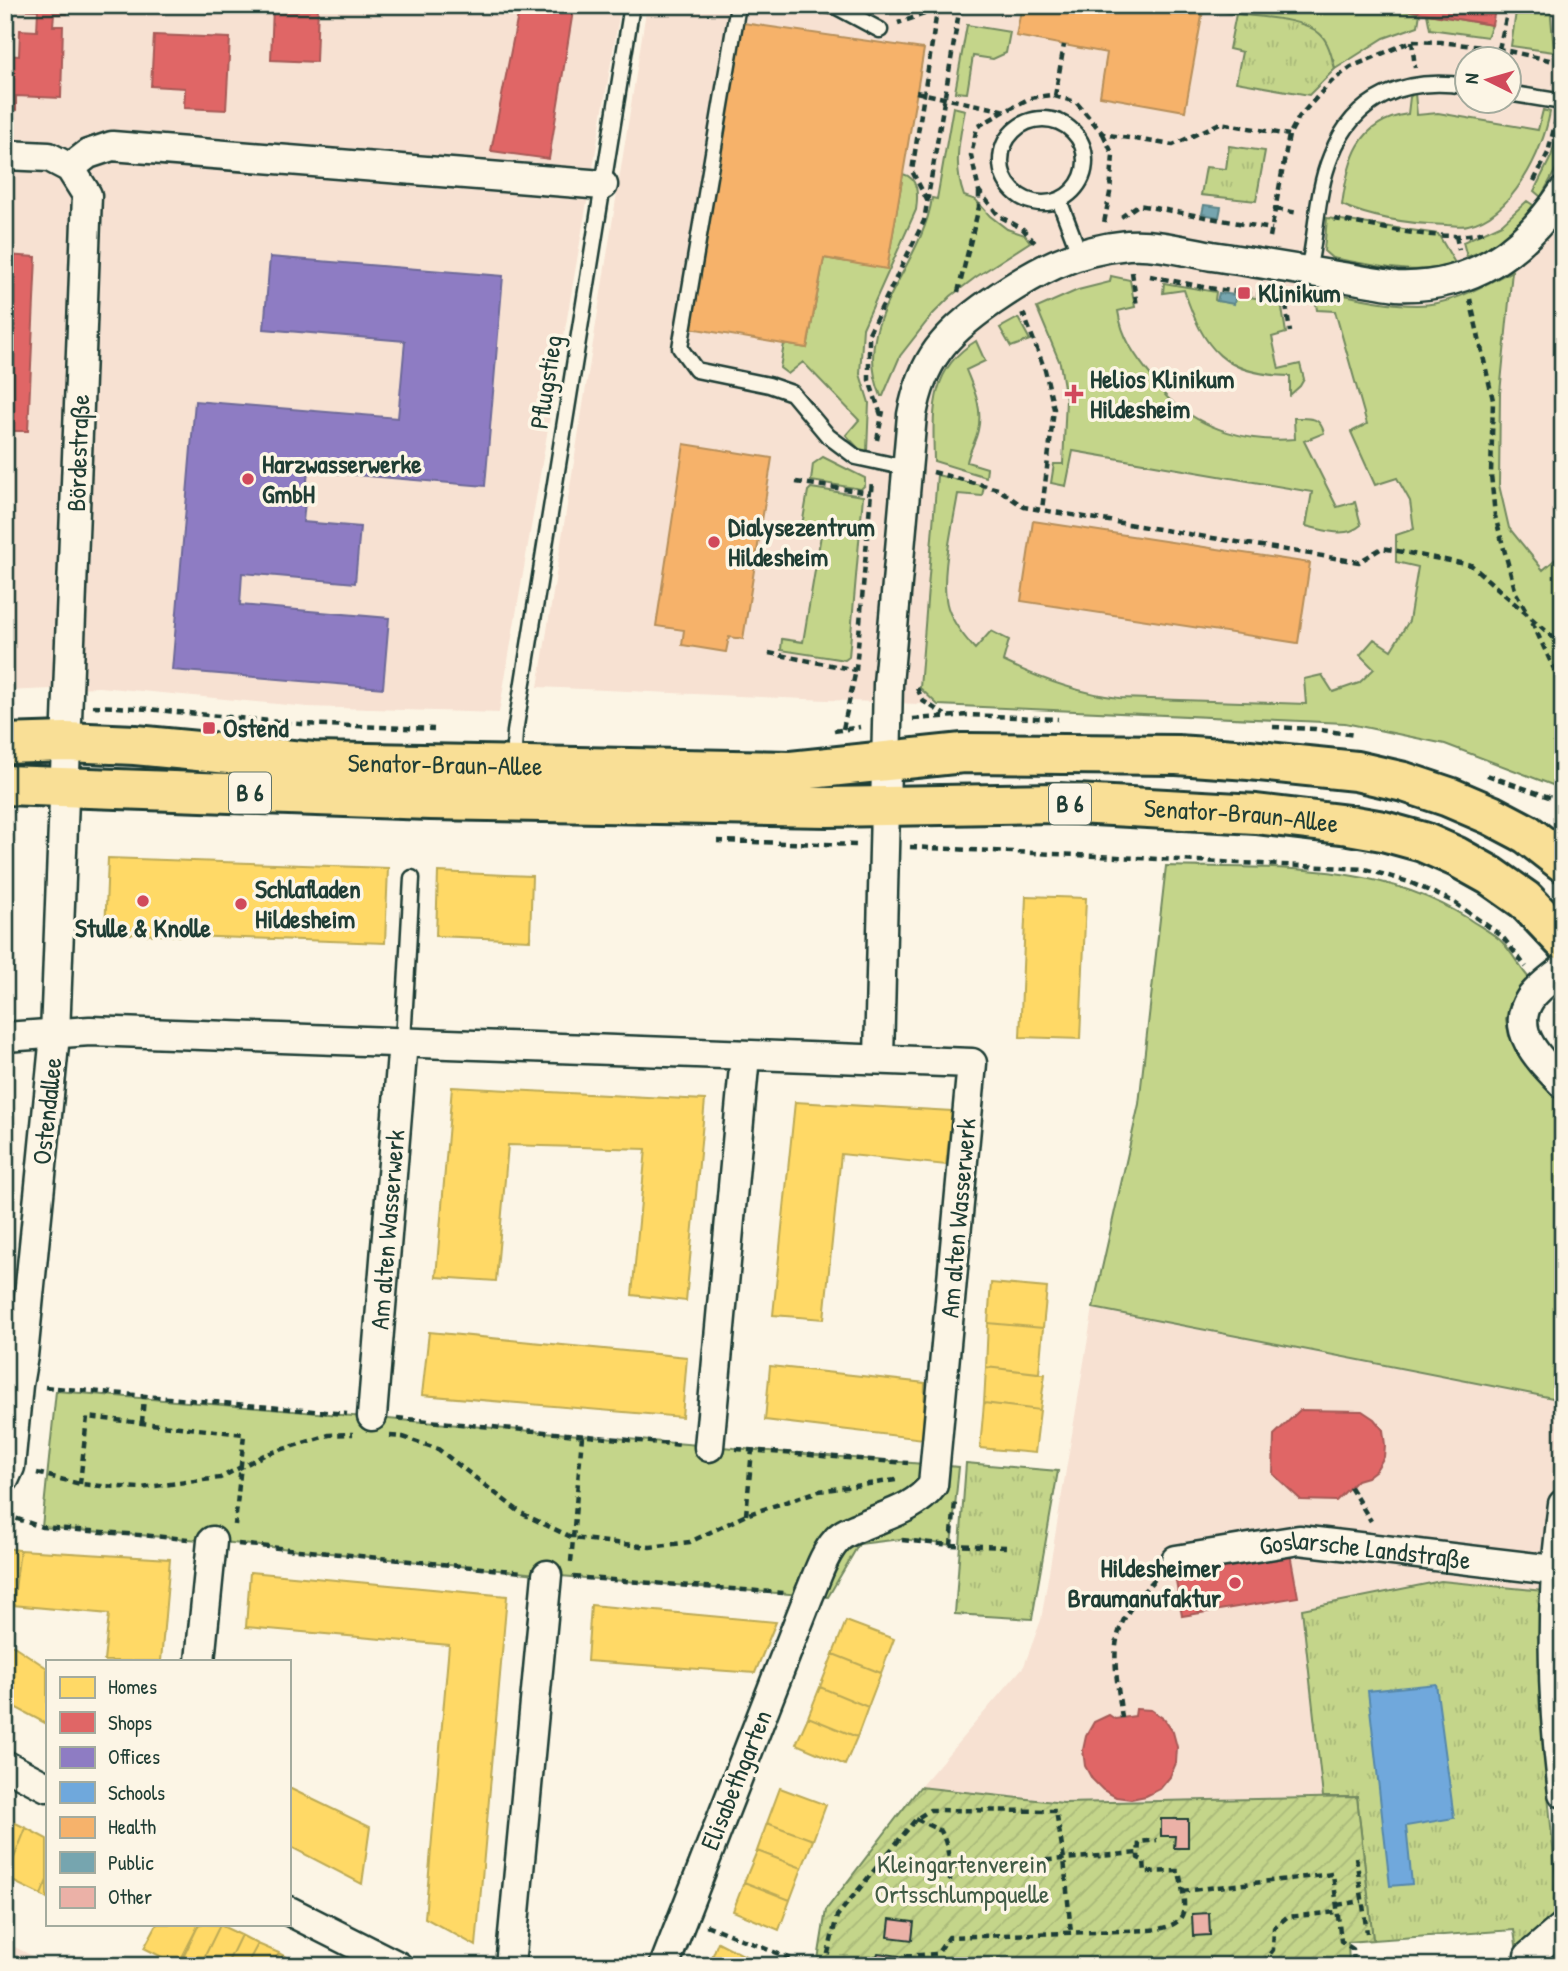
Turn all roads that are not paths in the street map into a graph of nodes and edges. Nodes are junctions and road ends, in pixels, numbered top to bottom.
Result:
1 (632, 5) edge
2 (738, 5) edge
3 (826, 5) edge
4 (880, 30) road end
5 (1452, 85) edge
6 (1522, 95) edge
7 (1561, 102) edge
8 (5, 155) edge
9 (70, 169) junction
10 (603, 185) junction
11 (1563, 192) edge
12 (1059, 200) junction
13 (1080, 255) junction
14 (1306, 271) junction
15 (926, 467) junction
16 (67, 724) junction
17 (5, 744) edge
18 (886, 762) junction
19 (512, 766) junction
20 (5, 785) edge
21 (64, 788) junction
22 (885, 808) junction
23 (1545, 834) edge
24 (1563, 862) edge
25 (412, 878) dead end
26 (1563, 940) edge
27 (1552, 977) edge
28 (55, 1035) junction
29 (5, 1037) edge
30 (403, 1042) junction
31 (745, 1056) junction
32 (879, 1058) junction
33 (1563, 1084) edge
34 (368, 1428) road end
35 (709, 1447) road end
36 (937, 1465) joint
37 (8, 1473) edge
38 (1563, 1504) edge
39 (222, 1542) road end
40 (1176, 1560) road end
41 (1554, 1570) junction
42 (558, 1576) road end
43 (200, 1660) edge
44 (5, 1765) edge
45 (46, 1786) edge
46 (1563, 1793) edge
47 (290, 1912) edge
48 (1563, 1927) edge
49 (1529, 1956) dead end
50 (398, 1966) edge
51 (510, 1966) edge
52 (664, 1966) edge

1 - 10 lane, Pflugstieg
2 - 15 lane
3 - 4 lane
5 - 14 lane
6 - 7 lane
8 - 9 street
9 - 10 street
9 - 16 street, Bördestraße
10 - 19 lane, Pflugstieg
11 - 14 street
12 - 12 lane
12 - 13 lane
13 - 14 street
13 - 15 street
15 - 18 street
16 - 17 main road, Senator-Braun-Allee / B 6
16 - 19 main road, Senator-Braun-Allee / B 6
16 - 21 street, Ostendallee
18 - 19 main road, Senator-Braun-Allee / B 6
18 - 22 street
18 - 23 main road, Senator-Braun-Allee / B 6
20 - 21 main road, Senator-Braun-Allee / B 6
21 - 22 main road, Senator-Braun-Allee / B 6
21 - 28 street, Ostendallee
22 - 26 main road, Senator-Braun-Allee / B 6
22 - 32 street
23 - 24 main road, Senator-Braun-Allee / B 6
25 - 30 lane
27 - 33 street
28 - 29 street, Am alten Wasserwerk
28 - 30 street, Am alten Wasserwerk
28 - 37 street, Ostendallee
30 - 31 street, Am alten Wasserwerk
30 - 34 street, Am alten Wasserwerk
31 - 32 street, Am alten Wasserwerk
31 - 35 street
32 - 36 street, Am alten Wasserwerk
36 - 52 street, Elisabethgarten
38 - 41 street
39 - 43 street
40 - 41 street, Goslarsche Landstraße
41 - 46 street
42 - 51 street
44 - 45 street
47 - 50 street
48 - 49 street

